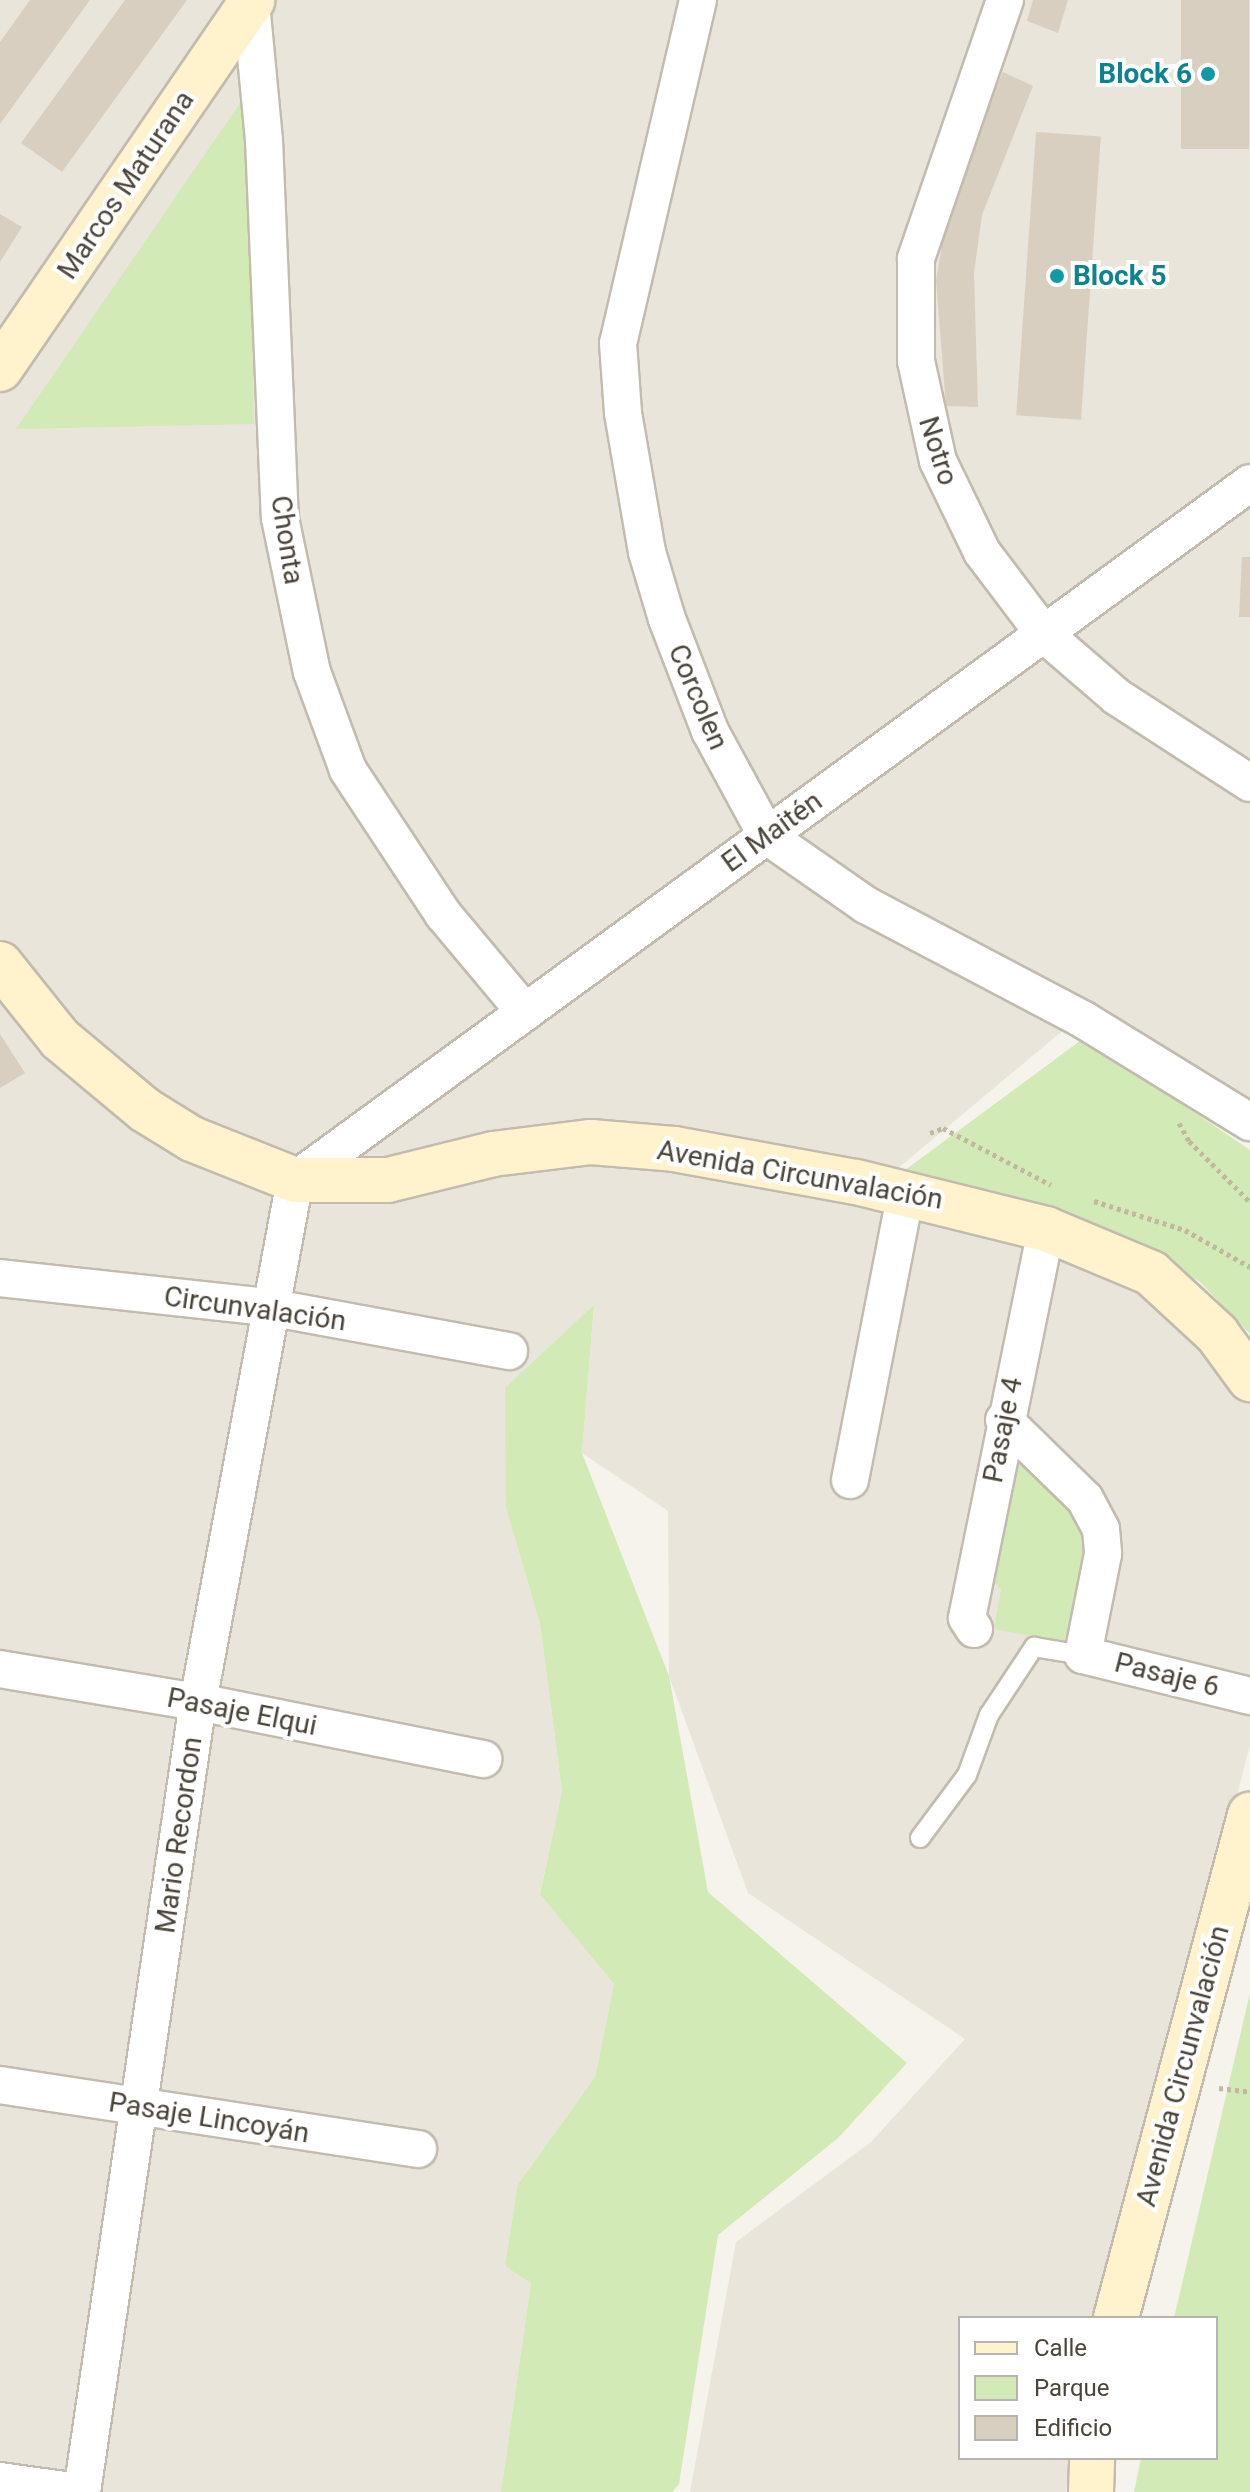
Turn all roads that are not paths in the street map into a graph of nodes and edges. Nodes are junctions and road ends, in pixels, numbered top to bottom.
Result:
1 (698, 0) edge
2 (1005, 0) edge
3 (252, 2) edge
4 (0, 369) edge
5 (1250, 483) edge
6 (1044, 634) junction
7 (1250, 783) edge
8 (767, 836) junction
9 (0, 964) edge
10 (525, 1012) junction
11 (1250, 1122) edge
12 (295, 1180) junction
13 (906, 1192) junction
14 (1046, 1229) junction
15 (0, 1278) edge
16 (274, 1308) junction
17 (509, 1351) dead end
18 (1250, 1379) edge
19 (1004, 1420) junction
20 (850, 1480) dead end
21 (974, 1629) dead end
22 (1083, 1655) junction
23 (0, 1669) edge
24 (1250, 1696) edge
25 (198, 1702) junction
26 (483, 1759) dead end
27 (1250, 1815) edge
28 (920, 1838) dead end
29 (0, 2085) edge
30 (141, 2107) junction
31 (418, 2149) dead end
32 (1117, 2316) edge
33 (1092, 2460) edge
34 (0, 2481) edge
35 (80, 2492) edge
36 (1091, 2492) edge

1 - 8 street, Corcolen
2 - 6 street, Notro
3 - 4 street, Marcos Maturana
3 - 10 street, Chonta
5 - 6 street, El Maitén
6 - 7 street, Notro
6 - 8 street, El Maitén
8 - 10 street, El Maitén
8 - 11 street, Corcolen
9 - 12 street
10 - 12 street, El Maitén
12 - 13 street, Avenida Circunvalación
12 - 16 street, Mario Recordon
13 - 14 street, Avenida Circunvalación
13 - 20 street
14 - 18 street, Avenida Circunvalación
14 - 19 street, Pasaje 4
15 - 16 street, Circunvalación
16 - 17 street, Circunvalación
16 - 25 street, Mario Recordon
19 - 21 street, Pasaje 4
19 - 22 street
22 - 24 street, Pasaje 6
22 - 28 lane
23 - 25 street, Pasaje Elqui
25 - 26 street, Pasaje Elqui
25 - 30 street, Mario Recordon
27 - 32 street, Avenida Circunvalación
29 - 30 street, Pasaje Lincoyán
30 - 31 street, Pasaje Lincoyán
30 - 35 street, Mario Recordon
33 - 36 street
34 - 35 street

